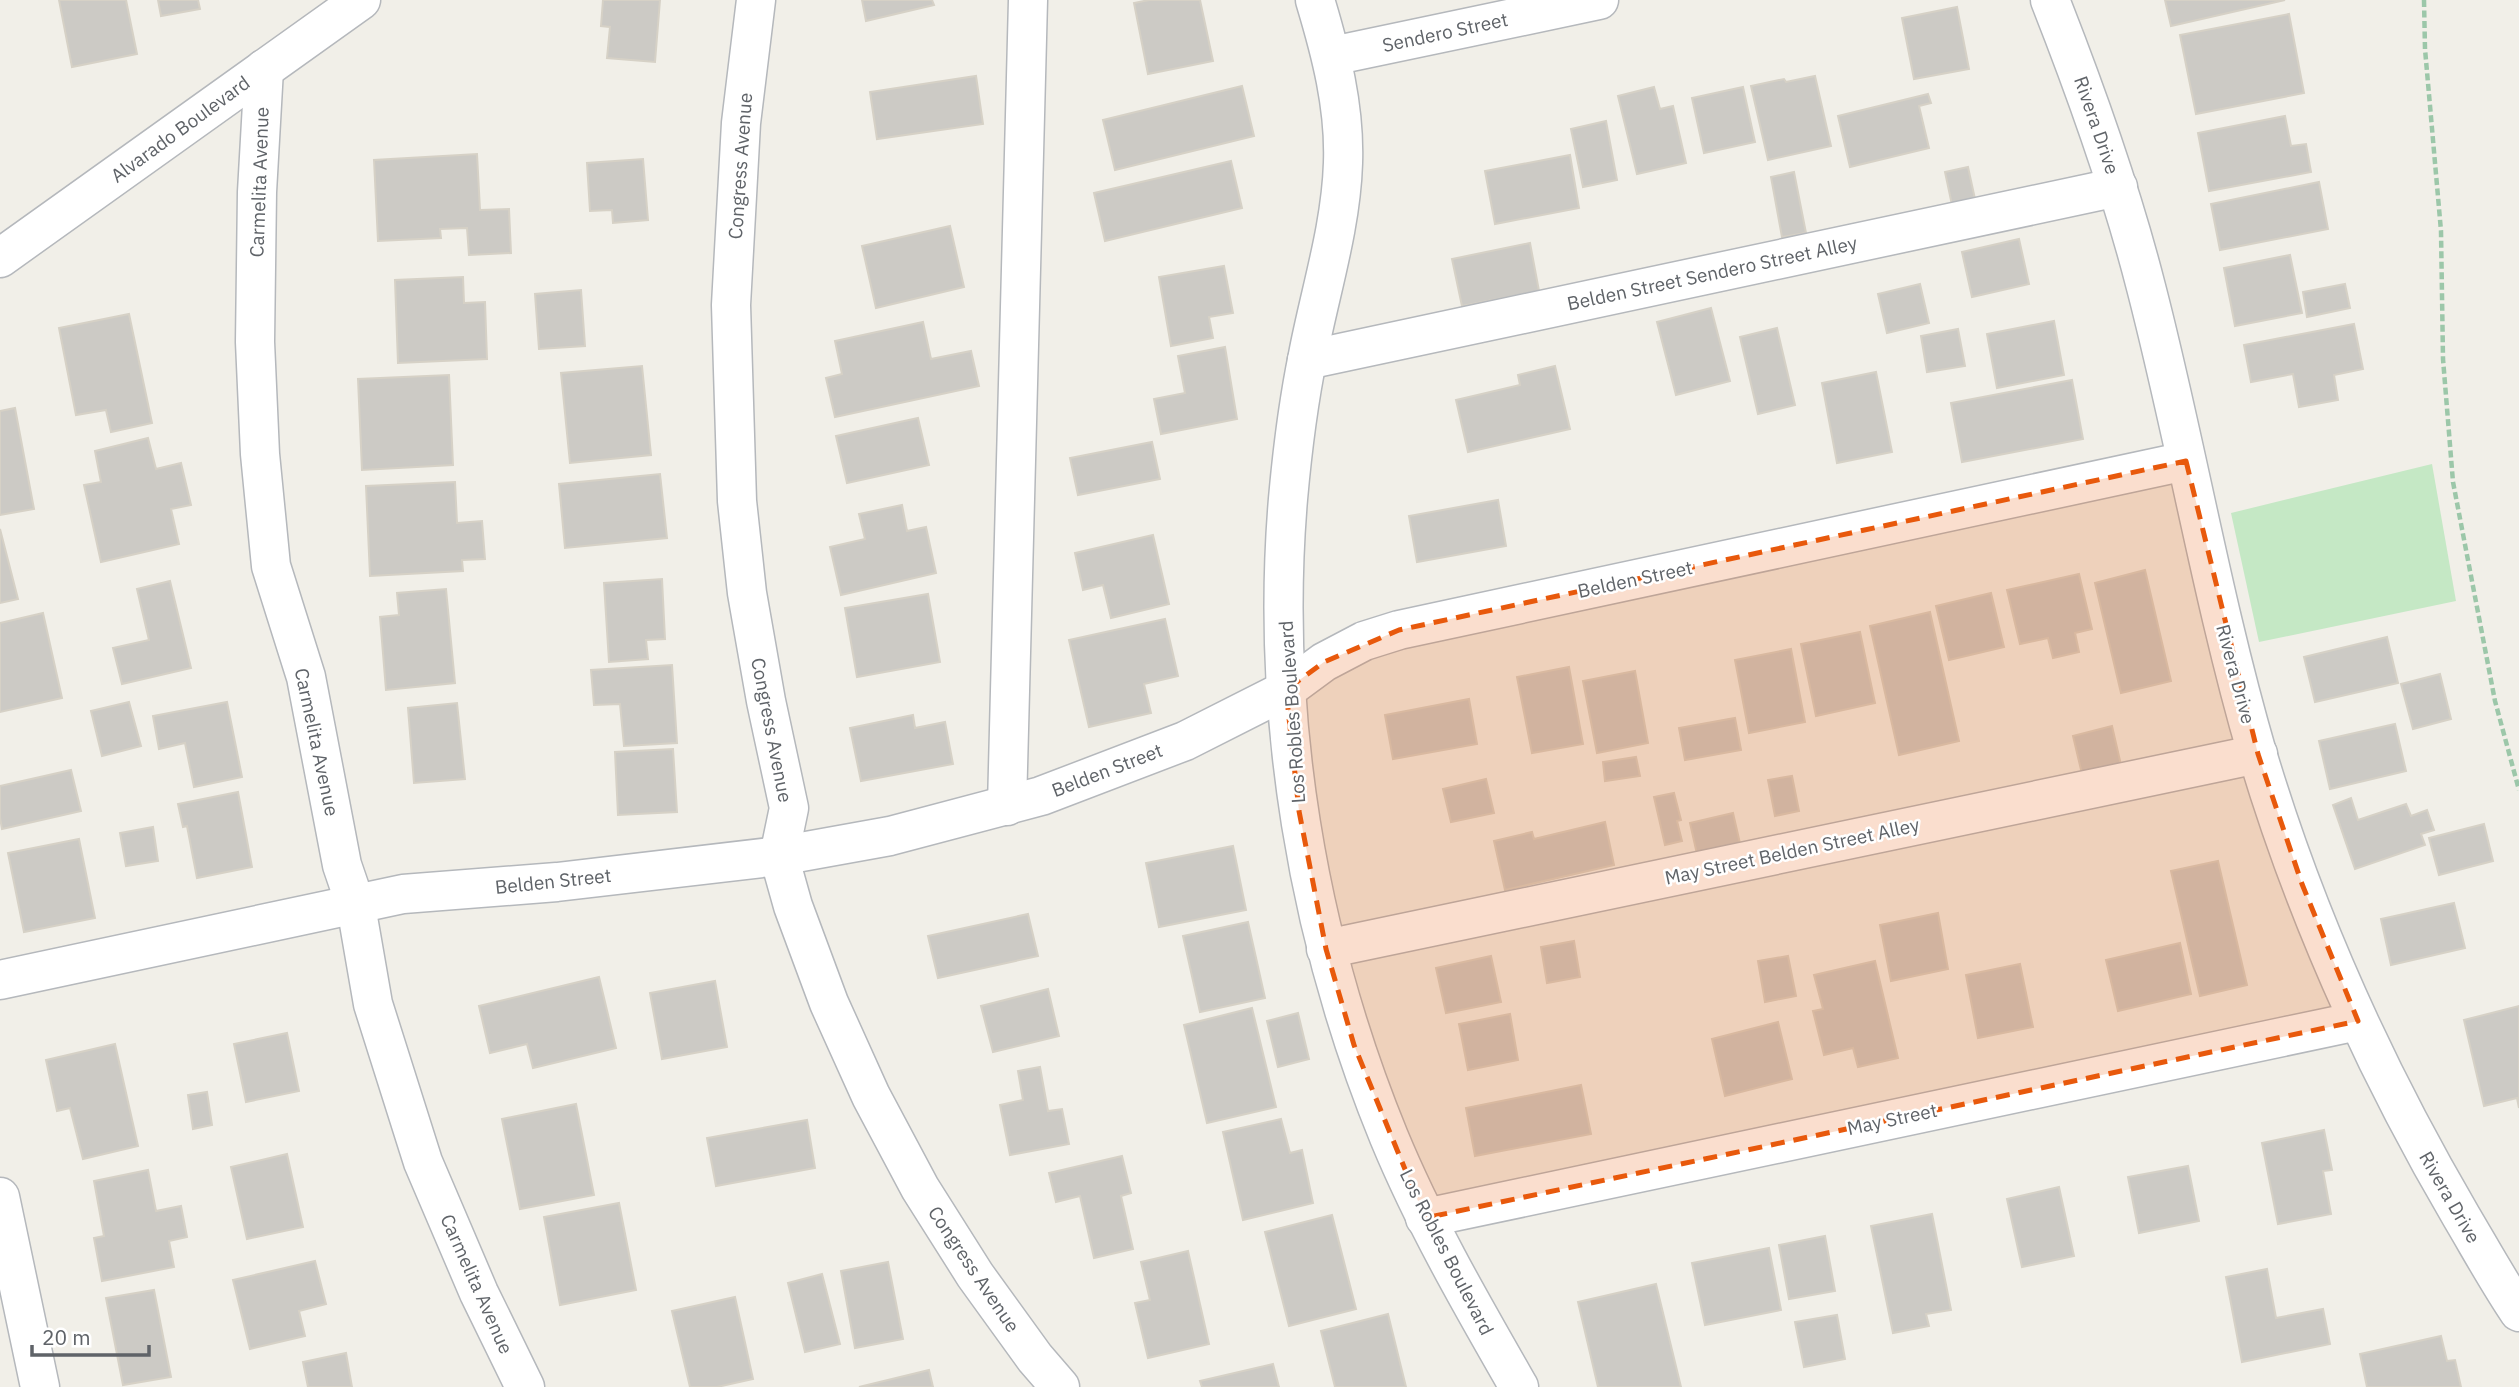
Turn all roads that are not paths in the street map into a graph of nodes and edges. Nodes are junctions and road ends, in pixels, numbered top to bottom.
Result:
1 (360, 0) edge
2 (756, 0) edge
3 (1028, 0) edge
4 (1315, 0) edge
5 (1599, 0) edge
6 (2050, 0) edge
7 (1332, 56) junction
8 (264, 69) junction
9 (2118, 187) junction
10 (0, 258) edge
11 (1307, 360) junction
12 (2186, 461) junction
13 (1286, 690) junction
14 (2258, 754) junction
15 (1007, 806) junction
16 (779, 856) junction
17 (356, 906) junction
18 (1326, 949) junction
19 (0, 980) edge
20 (2358, 1021) junction
21 (0, 1197) edge
22 (1425, 1218) junction
23 (8, 1271) edge
24 (2519, 1312) edge
25 (40, 1387) edge
26 (525, 1387) edge
27 (1060, 1387) edge
28 (1519, 1387) edge

1 - 8 street, Alvarado Boulevard
2 - 16 street, Congress Avenue
3 - 15 street
4 - 7 street, Los Robles Boulevard
5 - 7 street, Sendero Street
6 - 9 street, Rivera Drive
7 - 11 street, Los Robles Boulevard
8 - 10 street, Alvarado Boulevard
8 - 17 street, Carmelita Avenue
9 - 11 street, Belden Street Sendero Street Alley
9 - 12 street, Rivera Drive
11 - 13 street, Los Robles Boulevard
12 - 13 street, Belden Street
12 - 14 street, Rivera Drive
13 - 15 street, Belden Street
13 - 18 street, Los Robles Boulevard
14 - 18 street, May Street Belden Street Alley
14 - 20 street, Rivera Drive
15 - 16 street, Belden Street
16 - 17 street, Belden Street
16 - 27 street, Congress Avenue
17 - 19 street, Belden Street
17 - 26 street, Carmelita Avenue
18 - 22 street, Los Robles Boulevard
20 - 22 street, May Street
20 - 24 street, Rivera Drive
21 - 23 street
22 - 28 street, Los Robles Boulevard
23 - 25 street

